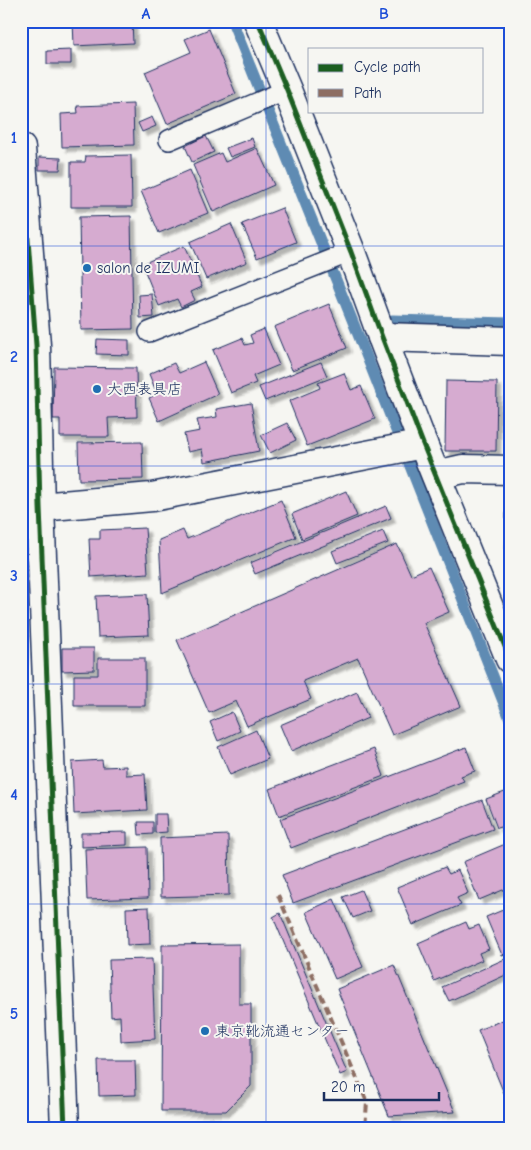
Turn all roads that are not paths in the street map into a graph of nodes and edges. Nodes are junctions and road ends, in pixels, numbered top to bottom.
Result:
1 (258, 21) edge
2 (280, 93) junction
3 (169, 140) dead end
4 (21, 148) edge
5 (343, 255) junction
6 (149, 332) dead end
7 (382, 337) junction
8 (510, 341) edge
9 (418, 445) junction
10 (510, 470) edge
11 (436, 475) junction
12 (40, 507) junction
13 (510, 659) edge
14 (65, 1129) edge

1 - 2 street
2 - 3 lane
2 - 5 street
4 - 12 street
5 - 6 lane
5 - 7 street
7 - 8 street
7 - 9 street
9 - 11 street
9 - 12 street
10 - 11 street
11 - 13 street
12 - 14 street

